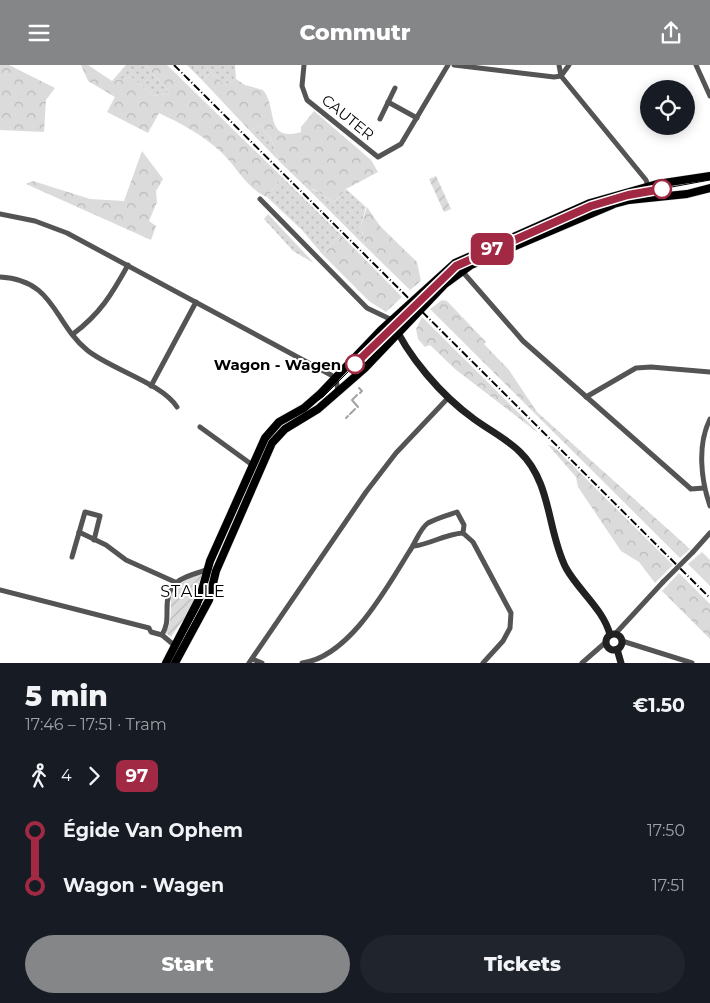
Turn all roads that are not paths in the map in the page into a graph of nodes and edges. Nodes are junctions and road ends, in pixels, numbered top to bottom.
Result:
1 (304, 65) edge
2 (448, 65) edge
3 (454, 65) edge
4 (559, 65) edge
5 (569, 65) edge
6 (696, 65) edge
7 (561, 76) junction
8 (395, 89) dead end
9 (710, 96) edge
10 (388, 102) junction
11 (417, 117) junction
12 (380, 119) dead end
13 (710, 176) edge
14 (648, 187) junction
15 (710, 188) edge
16 (652, 198) junction
17 (260, 199) dead end
18 (0, 214) edge
19 (455, 263) junction
20 (128, 265) junction
21 (460, 271) junction
22 (0, 277) edge
23 (196, 302) junction
24 (395, 327) junction
25 (73, 334) junction
26 (710, 372) edge
27 (335, 378) junction
28 (151, 386) junction
29 (338, 391) junction
30 (586, 397) junction
31 (448, 398) junction
32 (177, 407) dead end
33 (710, 419) edge
34 (200, 427) dead end
35 (251, 464) junction
36 (704, 487) junction
37 (710, 506) edge
38 (79, 532) junction
39 (462, 533) junction
40 (710, 533) edge
41 (94, 540) junction
42 (414, 546) junction
43 (72, 557) dead end
44 (206, 570) junction
45 (175, 582) junction
46 (0, 590) edge
47 (162, 635) junction
48 (610, 637) junction
49 (622, 641) junction
50 (174, 645) junction
51 (617, 649) junction
52 (250, 661) edge
53 (166, 663) edge
54 (175, 663) edge
55 (262, 663) edge
56 (302, 663) edge
57 (483, 663) edge
58 (582, 663) edge
59 (620, 663) edge
60 (692, 663) edge

1 - 11 street, CAUTER
2 - 11 street
3 - 7 street
4 - 7 street
5 - 7 street
6 - 9 street
7 - 14 street
8 - 10 street
10 - 11 street
10 - 12 street
13 - 14 main road
14 - 16 street
14 - 19 main road
15 - 16 main road
16 - 21 main road
17 - 24 street
18 - 20 street
19 - 21 street
19 - 24 main road
20 - 23 street
20 - 25 street
21 - 24 main road
21 - 30 street
22 - 25 street
23 - 27 street
23 - 28 street
24 - 27 main road
24 - 29 main road
24 - 31 street
25 - 28 street
26 - 30 street
27 - 29 street
27 - 35 main road
28 - 32 street
29 - 54 main road
30 - 36 street
31 - 48 street
31 - 52 street
33 - 36 street
34 - 35 street
35 - 44 main road
36 - 37 street
38 - 41 street
38 - 41 street
38 - 43 street
39 - 42 street
39 - 42 street
39 - 57 street
40 - 48 street, bridge
41 - 45 street
42 - 56 street
44 - 45 street
44 - 50 main road
45 - 47 street
46 - 47 street
47 - 50 street
48 - 49 street
48 - 51 street
48 - 58 street
49 - 51 street
49 - 60 street
50 - 53 main road
51 - 59 street
52 - 55 street

